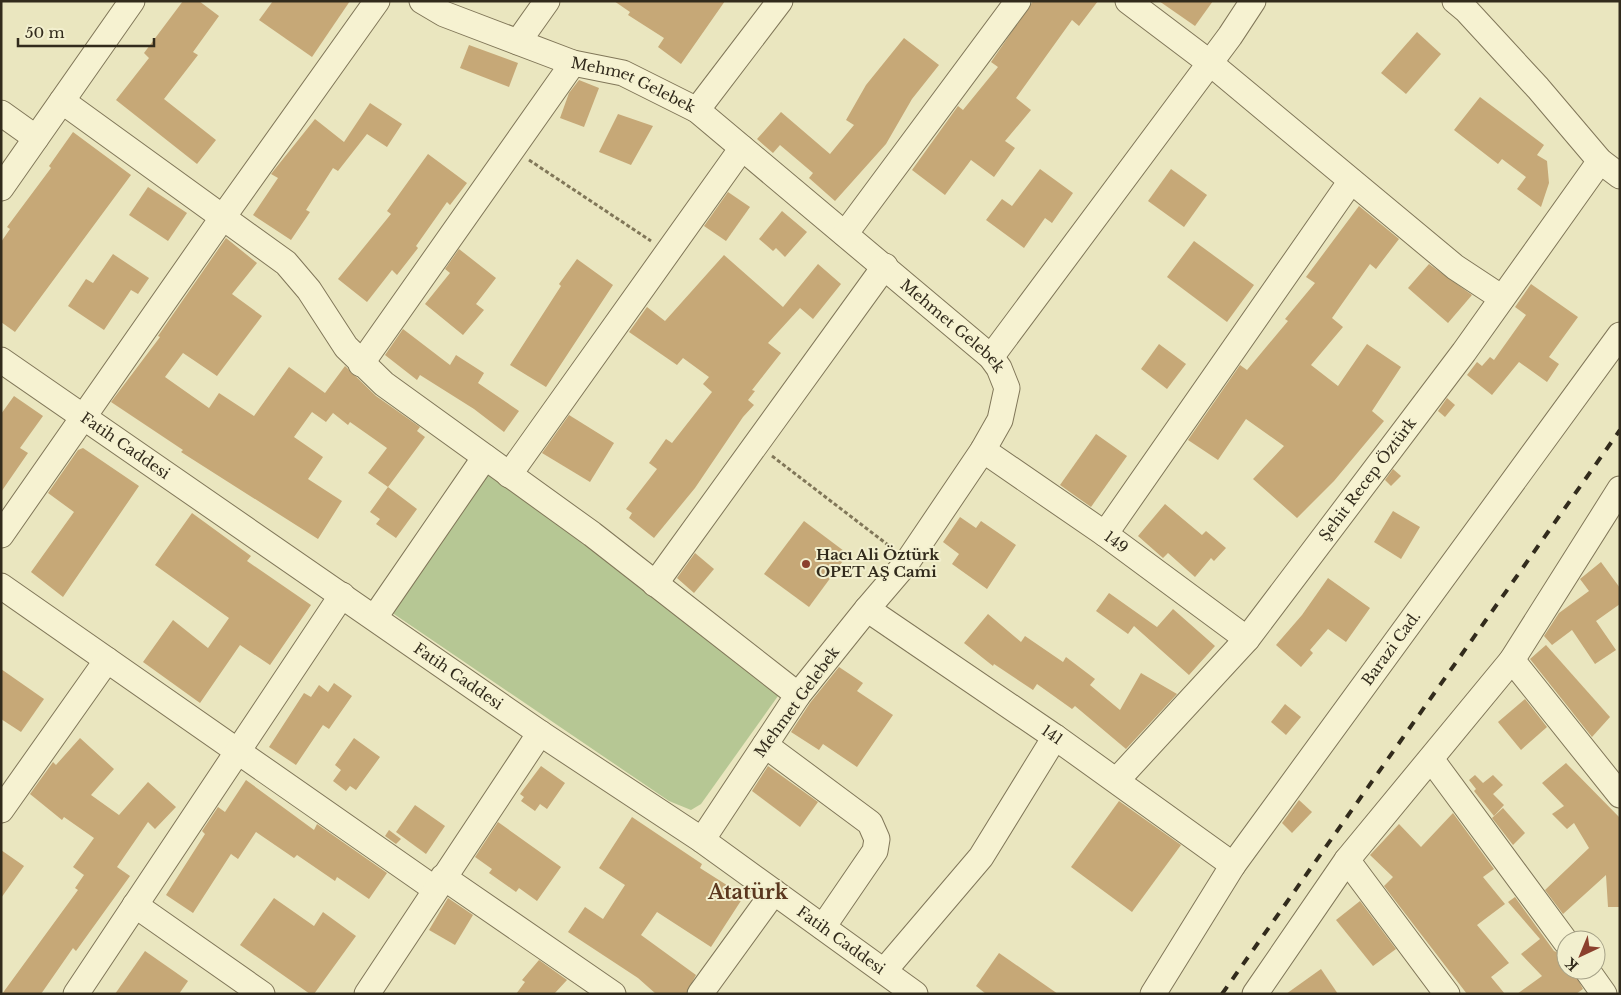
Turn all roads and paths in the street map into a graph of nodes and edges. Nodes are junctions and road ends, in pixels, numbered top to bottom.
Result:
1 (132, 1) edge
2 (378, 1) edge
3 (422, 1) edge
4 (546, 1) edge
5 (780, 1) edge
6 (1018, 1) edge
7 (1128, 1) edge
8 (1253, 1) edge
9 (1467, 4) edge
10 (518, 42) junction
11 (573, 63) junction
12 (1210, 64) junction
13 (62, 101) junction
14 (696, 110) junction
15 (1, 113) edge
16 (36, 138) junction
17 (742, 148) junction
18 (512, 149) junction
19 (1600, 161) junction
20 (1620, 176) edge
21 (1351, 181) junction
22 (1, 188) edge
23 (223, 217) junction
24 (845, 234) junction
25 (668, 252) junction
26 (884, 266) junction
27 (1502, 298) junction
28 (1620, 335) edge
29 (991, 357) junction
30 (1, 360) edge
31 (361, 364) junction
32 (84, 418) junction
33 (756, 444) junction
34 (983, 450) junction
35 (485, 457) junction
36 (509, 474) junction
37 (1620, 489) edge
38 (1105, 534) junction
39 (1, 536) edge
40 (908, 561) junction
41 (655, 584) junction
42 (1, 586) edge
43 (342, 595) junction
44 (867, 608) junction
45 (375, 617) junction
46 (1246, 639) junction
47 (108, 660) junction
48 (1512, 660) junction
49 (798, 696) junction
50 (540, 733) junction
51 (1055, 737) junction
52 (765, 745) junction
53 (238, 752) junction
54 (1431, 759) junction
55 (1118, 780) junction
56 (1620, 795) edge
57 (1, 810) edge
58 (702, 840) junction
59 (1348, 860) junction
60 (1233, 866) junction
61 (439, 883) junction
62 (774, 892) junction
63 (135, 905) junction
64 (823, 927) junction
65 (1557, 930) edge
66 (1171, 967) junction
67 (884, 971) junction
68 (1594, 980) edge
69 (606, 992) edge
70 (1257, 993) edge
71 (76, 994) edge
72 (262, 994) edge
73 (367, 994) edge
74 (700, 994) edge
75 (915, 994) edge
76 (1140, 994) edge
77 (1153, 994) edge
78 (1161, 994) edge
79 (1447, 994) edge
80 (1604, 994) edge

1 - 13 street
2 - 23 street
3 - 10 street, Mehmet Gelebek
4 - 10 street
5 - 14 street
6 - 24 street
7 - 12 street
8 - 12 street
9 - 19 street
10 - 11 street, Mehmet Gelebek
11 - 14 street, Mehmet Gelebek
11 - 18 street
12 - 21 street
12 - 29 street
13 - 16 street
13 - 23 street
14 - 17 street, Mehmet Gelebek
15 - 16 street
16 - 22 street
17 - 24 street, Mehmet Gelebek
17 - 25 street
18 - 25 path
18 - 31 street
19 - 20 street
19 - 27 street, Şehit Recep Öztürk
21 - 27 street
21 - 38 street
23 - 31 street
23 - 32 street
24 - 26 street, Mehmet Gelebek
25 - 36 street
26 - 29 street, Mehmet Gelebek
26 - 33 street
27 - 46 street, Şehit Recep Öztürk
28 - 60 street, Barazi Cad.
29 - 34 street, Mehmet Gelebek
30 - 32 street, Fatih Caddesi
31 - 35 street
32 - 39 street
32 - 43 street, Fatih Caddesi
33 - 40 path
33 - 41 street
34 - 38 street, 149
34 - 40 street, Mehmet Gelebek
35 - 36 street
35 - 45 street
36 - 41 street
37 - 48 street
38 - 46 street, 149
40 - 44 street, Mehmet Gelebek
41 - 49 street
42 - 47 street
43 - 45 street, Fatih Caddesi
43 - 53 street
44 - 49 street, Mehmet Gelebek
44 - 51 street, 141
45 - 50 street, Fatih Caddesi
46 - 55 street, Şehit Recep Öztürk
47 - 53 street
47 - 57 street
48 - 54 street
48 - 56 street
49 - 52 street, Mehmet Gelebek
50 - 58 street, Fatih Caddesi
50 - 61 street
51 - 55 street, 141
51 - 67 street
52 - 58 street, Mehmet Gelebek
52 - 64 street
53 - 61 street
53 - 63 street
54 - 59 street
54 - 65 street
55 - 60 street, 141
58 - 62 street, Fatih Caddesi
59 - 70 street
59 - 79 street
60 - 66 street, Barazi Cad.
61 - 69 street
61 - 73 street
62 - 64 street, Fatih Caddesi
62 - 74 street
63 - 71 street
63 - 72 street
64 - 67 street, Fatih Caddesi
66 - 76 street
66 - 77 street
66 - 78 street
67 - 75 street, Fatih Caddesi
68 - 80 street

